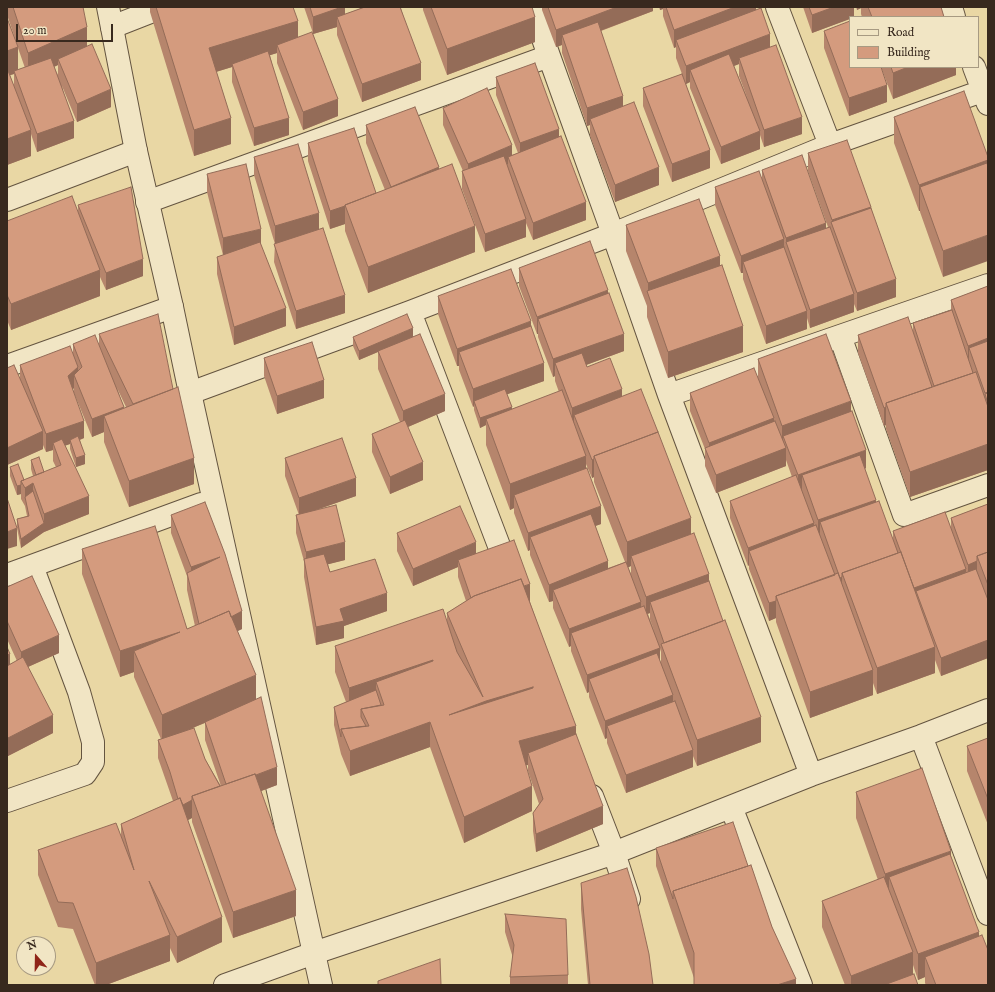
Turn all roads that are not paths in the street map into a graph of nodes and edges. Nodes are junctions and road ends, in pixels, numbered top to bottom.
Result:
1 (163, 7) edge
2 (532, 7) edge
3 (777, 7) edge
4 (110, 17) edge
5 (549, 56) junction
6 (974, 68) edge
7 (986, 95) edge
8 (830, 145) junction
9 (136, 151) junction
10 (7, 200) edge
11 (147, 202) junction
12 (613, 234) junction
13 (988, 285) edge
14 (172, 307) junction
15 (410, 312) junction
16 (840, 336) junction
17 (7, 366) edge
18 (190, 393) junction
19 (669, 394) junction
20 (988, 485) edge
21 (214, 500) junction
22 (32, 566) junction
23 (7, 575) edge
24 (516, 590) edge
25 (988, 710) edge
26 (921, 736) junction
27 (811, 775) junction
28 (587, 781) edge
29 (7, 801) edge
30 (731, 807) junction
31 (614, 853) junction
32 (988, 914) edge
33 (634, 916) edge
34 (314, 953) junction
35 (224, 985) edge
36 (321, 985) edge
37 (800, 985) edge

1 - 4 street
2 - 5 street
3 - 8 street
4 - 9 street
5 - 11 street
5 - 12 street
6 - 7 street
7 - 8 street
8 - 12 street
9 - 10 street
9 - 11 street
11 - 14 street
12 - 15 street
12 - 19 street
13 - 16 street
14 - 17 street
14 - 18 street
15 - 18 street
15 - 24 street
16 - 19 street
16 - 20 street
18 - 21 street
19 - 27 street
21 - 22 street
21 - 34 street
22 - 23 street
22 - 29 street
25 - 26 street
26 - 27 street
26 - 32 street
27 - 30 street
28 - 31 street
30 - 31 street
30 - 37 street
31 - 33 street
31 - 34 street
34 - 35 street
34 - 36 street

